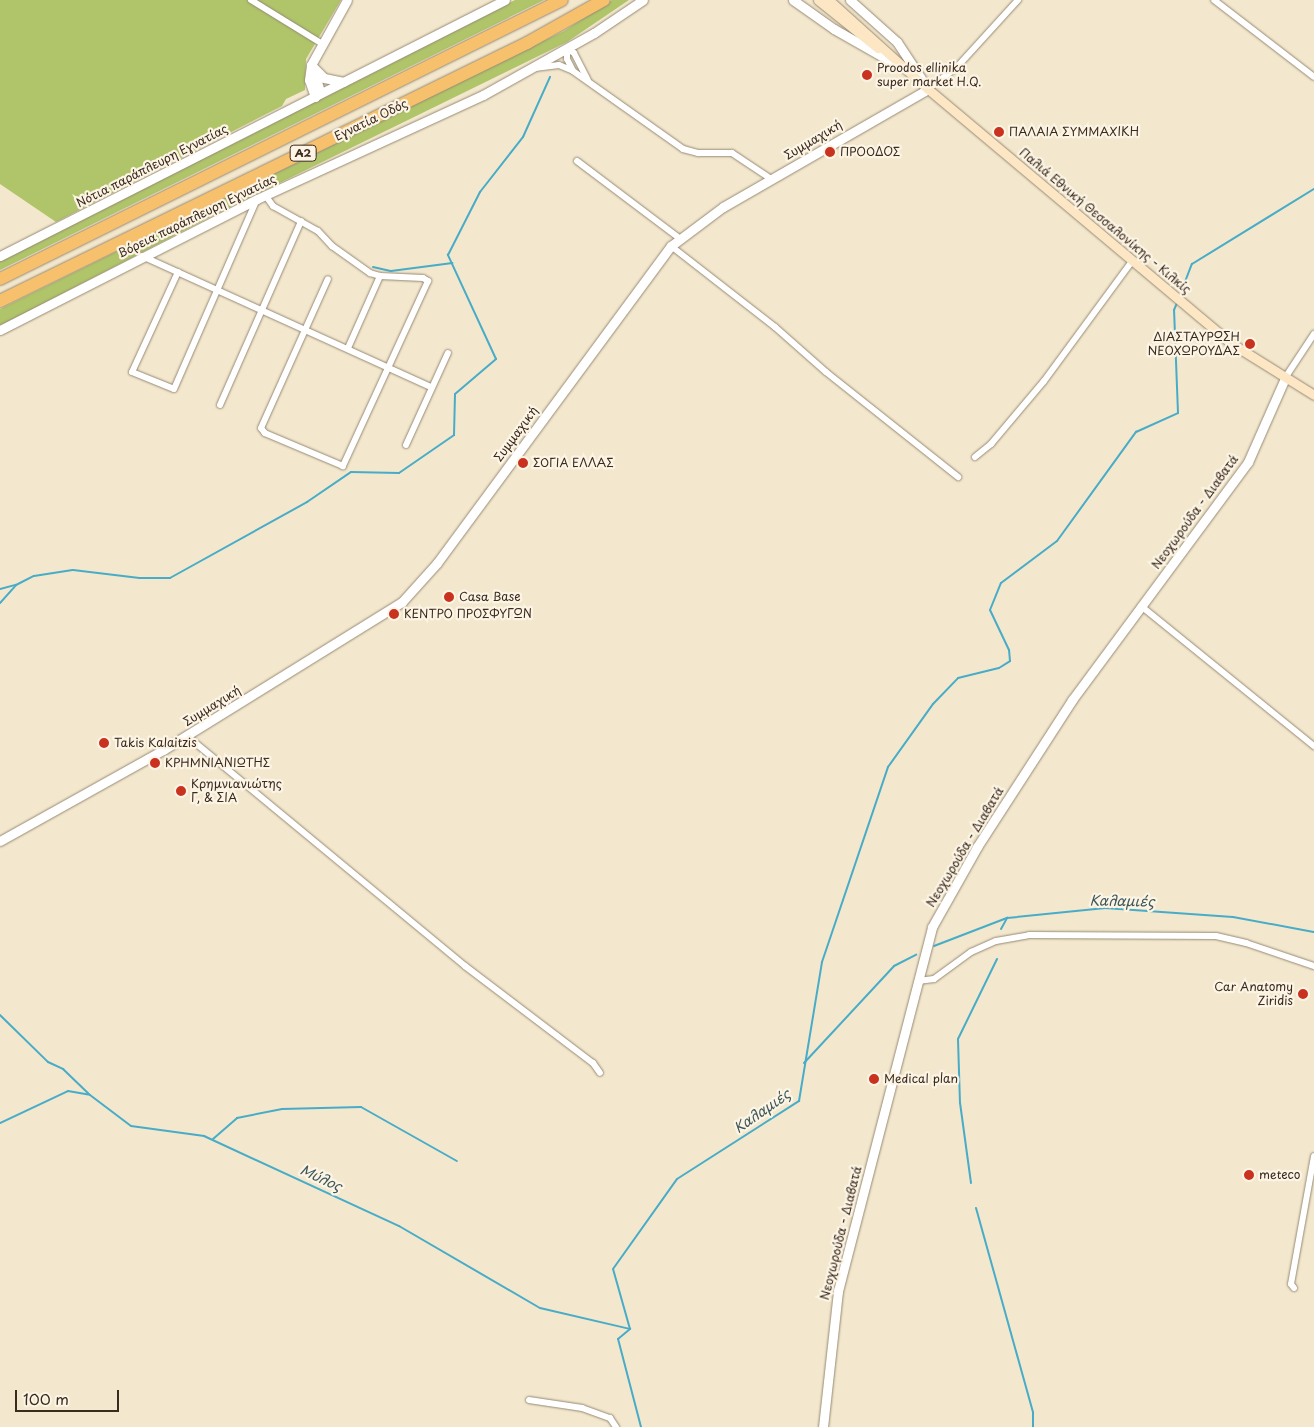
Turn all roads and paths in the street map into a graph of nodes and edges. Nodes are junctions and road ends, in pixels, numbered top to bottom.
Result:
1 (250, 0) edge
2 (347, 0) edge
3 (505, 0) edge
4 (562, 0) edge
5 (604, 0) edge
6 (643, 0) edge
7 (793, 0) edge
8 (818, 0) edge
9 (829, 0) edge
10 (850, 0) edge
11 (1018, 0) edge
12 (1214, 0) edge
13 (321, 43) junction
14 (567, 49) junction
15 (889, 55) junction
16 (312, 66) junction
17 (529, 70) junction
18 (573, 71) junction
19 (908, 71) junction
20 (1314, 77) edge
21 (588, 80) junction
22 (344, 82) junction
23 (928, 89) junction
24 (315, 97) junction
25 (577, 161) dead end
26 (771, 179) junction
27 (261, 197) junction
28 (301, 221) junction
29 (680, 238) junction
30 (671, 246) junction
31 (0, 256) edge
32 (142, 256) junction
33 (1133, 260) junction
34 (178, 272) junction
35 (380, 276) junction
36 (0, 279) edge
37 (328, 279) dead end
38 (220, 290) junction
39 (0, 301) edge
40 (263, 310) junction
41 (307, 329) junction
42 (0, 330) edge
43 (1314, 334) edge
44 (348, 348) junction
45 (448, 353) dead end
46 (391, 367) junction
47 (1285, 378) junction
48 (431, 387) junction
49 (1314, 395) edge
50 (220, 405) dead end
51 (406, 445) dead end
52 (975, 457) dead end
53 (958, 477) dead end
54 (1141, 606) junction
55 (187, 736) junction
56 (1314, 746) edge
57 (0, 841) edge
58 (1314, 966) edge
59 (918, 981) junction
60 (600, 1073) dead end
61 (1314, 1156) edge
62 (1294, 1288) dead end
63 (529, 1400) dead end
64 (616, 1427) edge
65 (823, 1427) edge

1 - 13 street
2 - 13 street
3 - 22 street
4 - 36 highway, Εγνατία Οδός / Α2
5 - 39 highway, Εγνατία Οδός / Α2
6 - 14 street, Βόρεια παράπλευρη Εγνατίας
7 - 19 street
8 - 15 main road, Παλιά Εθνική Θεσσαλονίκης - Κιλκίς
9 - 15 main road, Παλιά Εθνική Θεσσαλονίκης - Κιλκίς
10 - 23 street
11 - 23 street, Συμμαχική
12 - 20 street
13 - 16 street
14 - 17 street, Βόρεια παράπλευρη Εγνατίας
14 - 18 street
14 - 21 street
15 - 19 main road, Παλιά Εθνική Θεσσαλονίκης - Κιλκίς
16 - 22 street
16 - 24 street
17 - 18 street
17 - 27 street, Βόρεια παράπλευρη Εγνατίας
18 - 21 street
19 - 23 main road, Παλιά Εθνική Θεσσαλονίκης - Κιλκίς
21 - 26 street
22 - 24 street, Νότια παράπλευρη Εγνατίας
23 - 26 street, Συμμαχική
23 - 33 main road, Παλιά Εθνική Θεσσαλονίκης - Κιλκίς
24 - 31 street, Νότια παράπλευρη Εγνατίας
25 - 29 street
26 - 29 street, Συμμαχική
27 - 28 street
27 - 32 street, Βόρεια παράπλευρη Εγνατίας
27 - 38 street
28 - 35 street
28 - 40 street
29 - 30 street, Συμμαχική
30 - 53 street
30 - 55 street, Συμμαχική
32 - 34 street
32 - 42 street, Βόρεια παράπλευρη Εγνατίας
33 - 47 main road, Παλιά Εθνική Θεσσαλονίκης - Κιλκίς
33 - 52 street
34 - 38 street
34 - 38 street
35 - 44 street
35 - 46 street
37 - 41 street
38 - 40 street
40 - 41 street
40 - 50 street
41 - 44 street
41 - 46 street
43 - 47 street
44 - 46 street
45 - 48 street
46 - 48 street
47 - 49 main road, Παλιά Εθνική Θεσσαλονίκης - Κιλκίς
47 - 54 street, Νεοχωρούδα - Διαβατά
48 - 51 street
54 - 56 street
54 - 59 street, Νεοχωρούδα - Διαβατά
55 - 57 street, Συμμαχική
55 - 60 street
58 - 59 street
59 - 65 street, Νεοχωρούδα - Διαβατά
61 - 62 street
63 - 64 street

